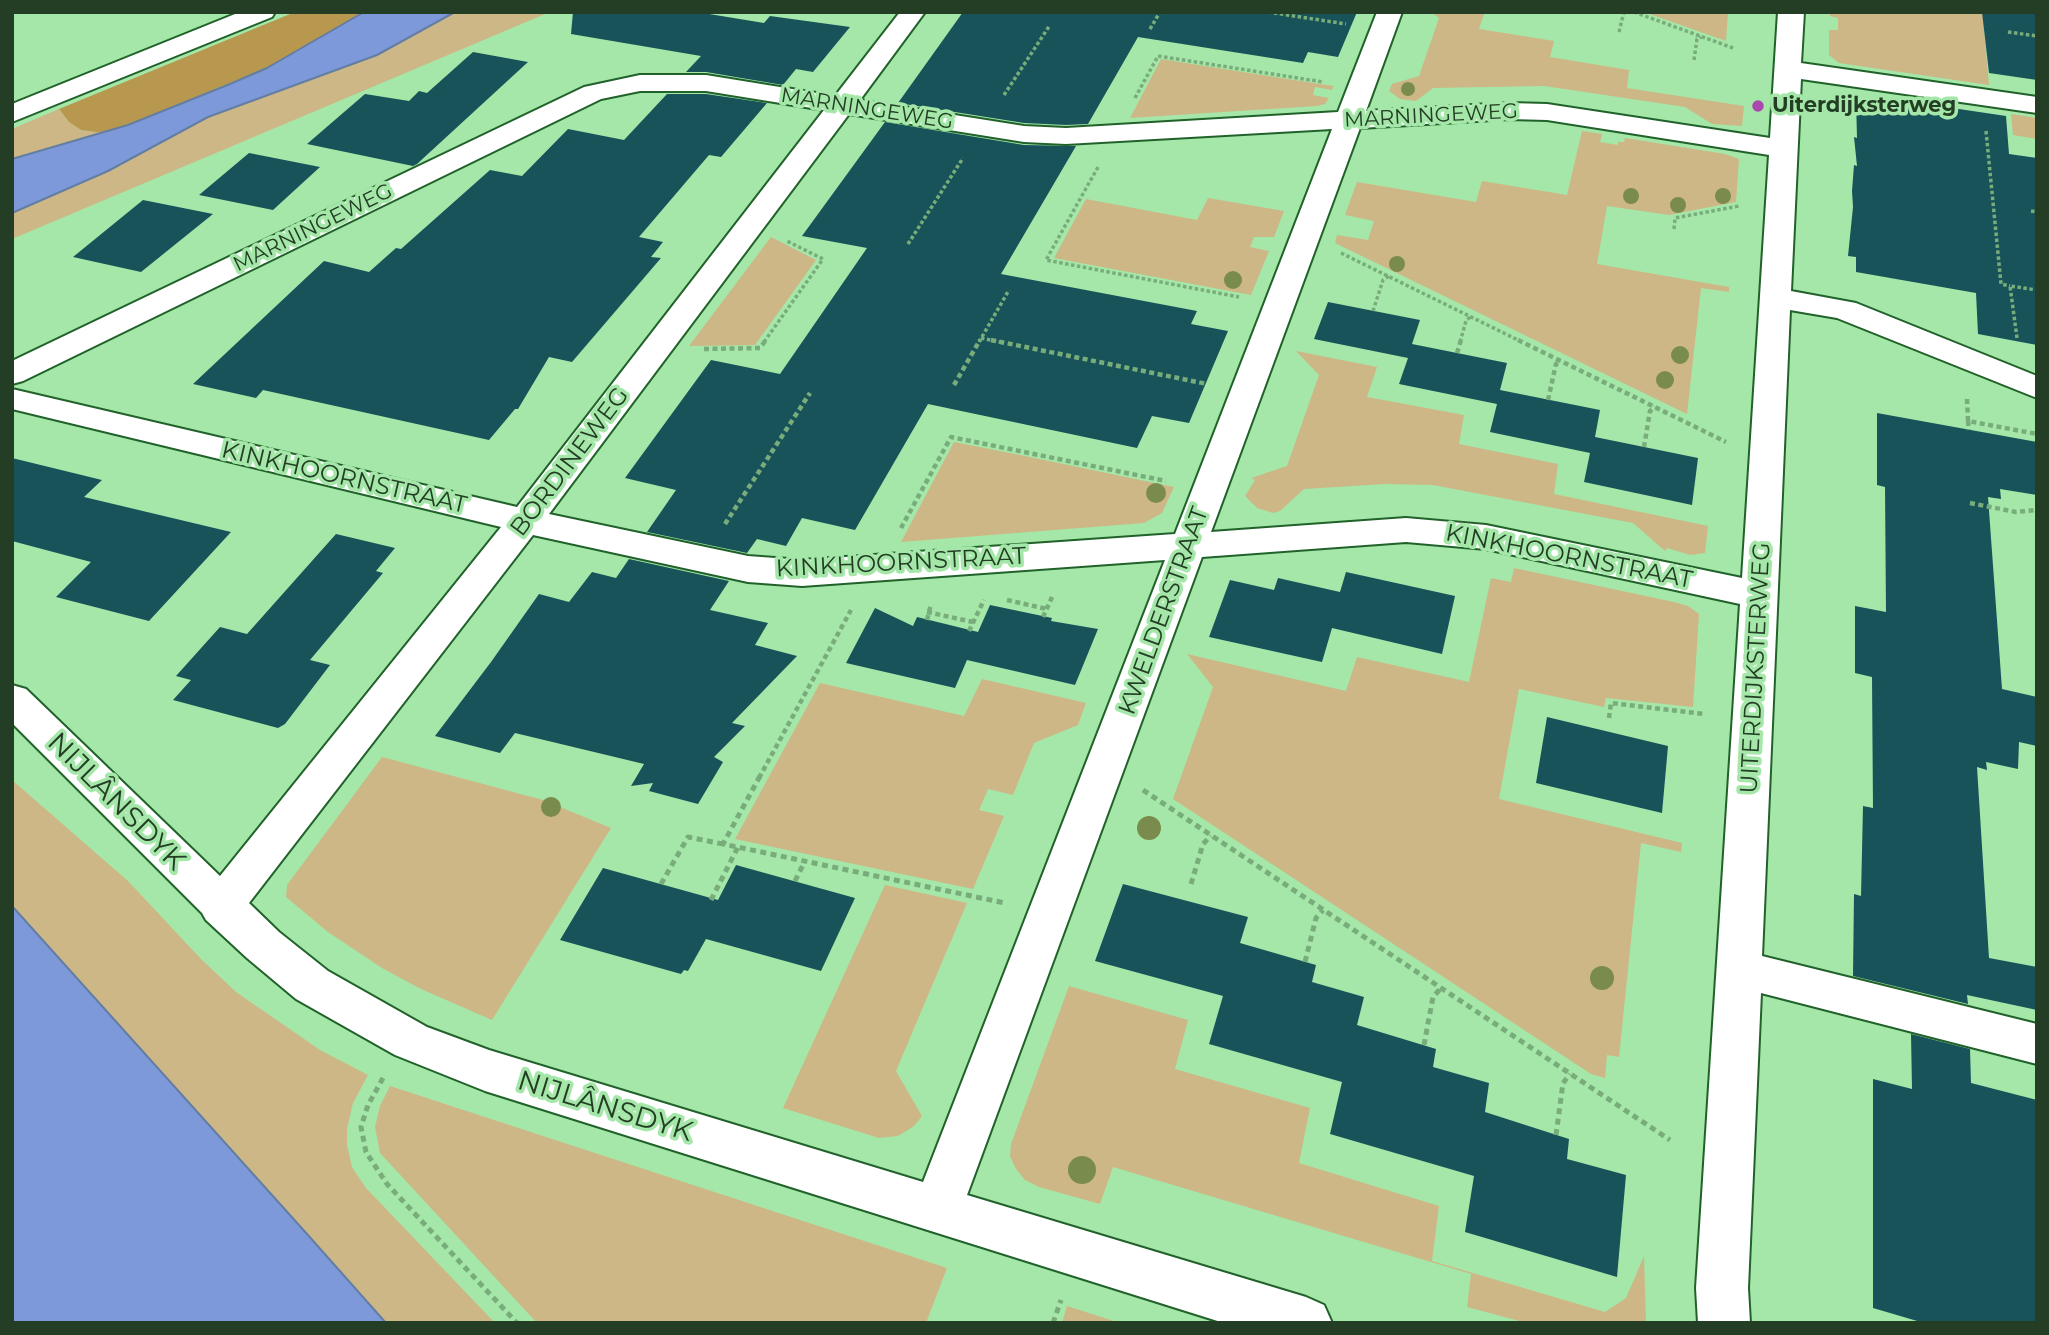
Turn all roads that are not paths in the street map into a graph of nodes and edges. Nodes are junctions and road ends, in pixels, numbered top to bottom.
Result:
1 (263, 12) edge
2 (913, 12) edge
3 (1791, 12) edge
4 (1387, 21) edge
5 (1787, 69) junction
6 (841, 105) junction
7 (2037, 105) edge
8 (12, 114) edge
9 (1350, 120) junction
10 (1784, 149) junction
11 (1775, 298) junction
12 (12, 374) edge
13 (2037, 388) edge
14 (12, 399) edge
15 (525, 521) junction
16 (1189, 545) junction
17 (1759, 595) junction
18 (12, 699) edge
19 (221, 907) junction
20 (1740, 969) junction
21 (2037, 1044) edge
22 (937, 1209) junction
23 (1306, 1323) edge
24 (1724, 1323) edge

1 - 8 street
2 - 6 street, BORDINEWEG
3 - 5 street, UITERDIJKSTERWEG
4 - 9 street, KWELDERSTRAAT
5 - 7 street
5 - 10 street, UITERDIJKSTERWEG
6 - 9 street, MARNINGEWEG
6 - 12 street, MARNINGEWEG
6 - 15 street, BORDINEWEG
9 - 10 street, MARNINGEWEG
9 - 16 street, KWELDERSTRAAT
10 - 11 street, UITERDIJKSTERWEG
11 - 13 street
11 - 17 street, UITERDIJKSTERWEG
14 - 15 street, KINKHOORNSTRAAT
15 - 16 street, KINKHOORNSTRAAT
15 - 19 street, BORDINEWEG
16 - 17 street, KINKHOORNSTRAAT
16 - 22 street, KWELDERSTRAAT
17 - 20 street, UITERDIJKSTERWEG
18 - 19 street, NIJLÂNSDYK
19 - 22 street, NIJLÂNSDYK
20 - 21 street
20 - 24 street, UITERDIJKSTERWEG
22 - 23 street, NIJLÂNSDYK

